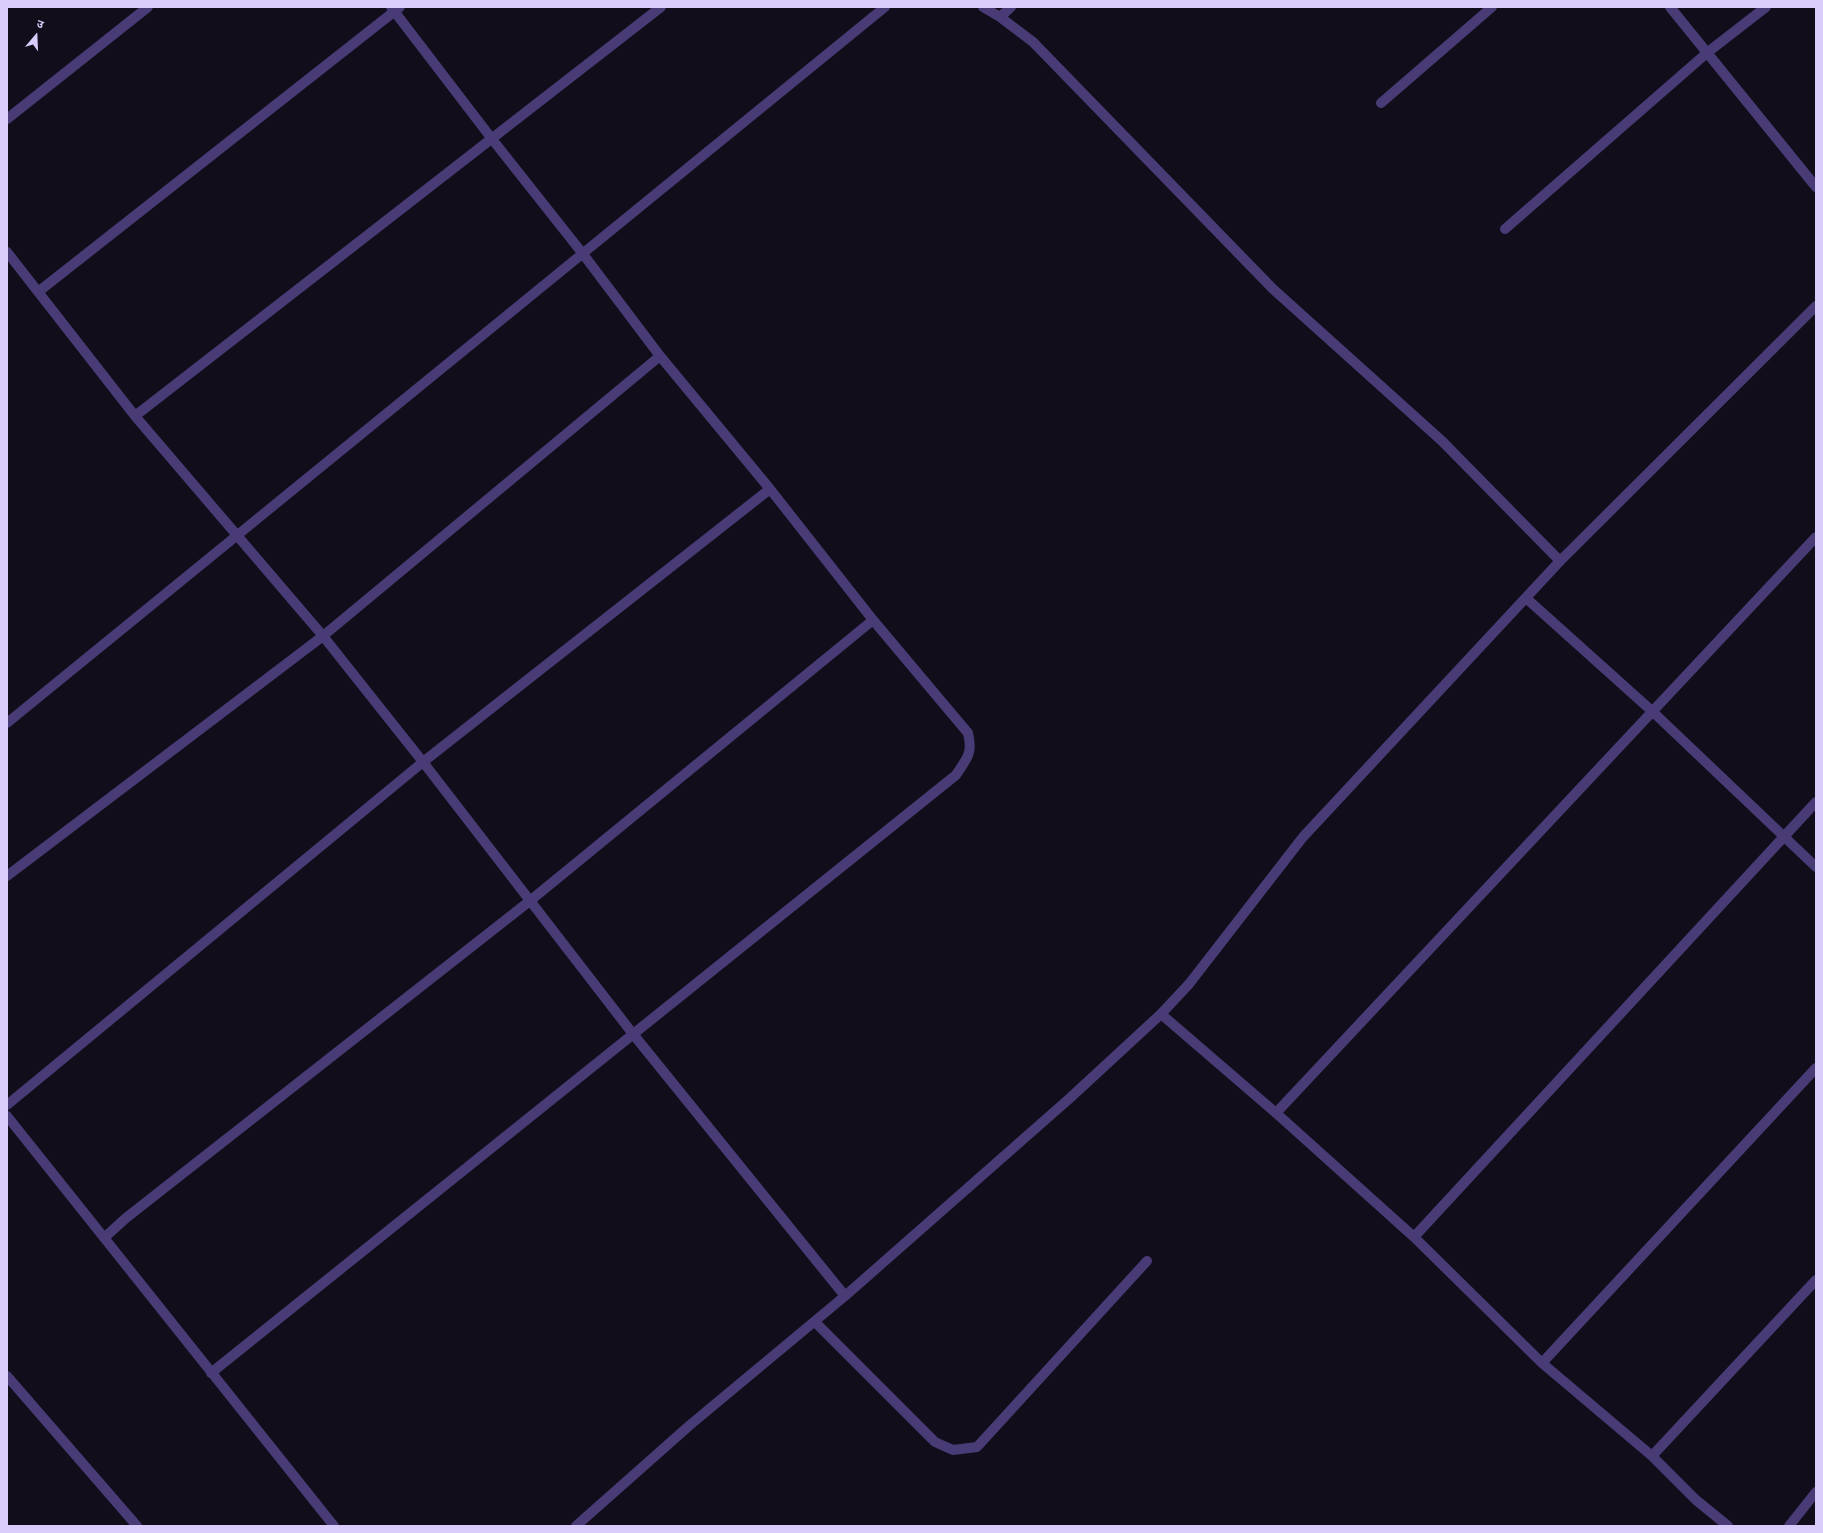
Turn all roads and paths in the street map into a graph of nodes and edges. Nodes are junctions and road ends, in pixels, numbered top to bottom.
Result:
1 (148, 7) edge
2 (661, 7) edge
3 (886, 7) edge
4 (983, 7) edge
5 (1011, 7) edge
6 (1492, 7) edge
7 (1670, 7) edge
8 (1766, 7) edge
9 (395, 8) edge
10 (1000, 17) junction
11 (1708, 52) junction
12 (1381, 103) dead end
13 (7, 119) edge
14 (492, 139) junction
15 (1816, 187) edge
16 (1505, 229) dead end
17 (7, 252) edge
18 (584, 254) junction
19 (38, 292) junction
20 (1816, 306) edge
21 (660, 356) junction
22 (135, 416) junction
23 (770, 489) junction
24 (236, 535) junction
25 (1816, 537) edge
26 (1560, 561) junction
27 (1526, 598) junction
28 (873, 620) junction
29 (323, 636) junction
30 (1653, 712) junction
31 (7, 723) edge
32 (423, 762) junction
33 (1816, 802) edge
34 (1784, 836) junction
35 (1816, 867) edge
36 (7, 876) edge
37 (531, 900) junction
38 (1161, 1014) junction
39 (633, 1034) junction
40 (1816, 1068) edge
41 (7, 1105) edge
42 (1276, 1113) junction
43 (7, 1116) edge
44 (104, 1238) junction
45 (1414, 1238) junction
46 (1147, 1261) dead end
47 (1816, 1280) edge
48 (845, 1296) junction
49 (815, 1322) junction
50 (1542, 1363) junction
51 (211, 1373) junction
52 (7, 1376) edge
53 (1652, 1456) junction
54 (1816, 1492) edge
55 (137, 1526) edge
56 (334, 1526) edge
57 (576, 1526) edge
58 (1728, 1526) edge
59 (1789, 1526) edge

1 - 13 street
2 - 14 street
3 - 18 street
4 - 10 street
5 - 10 street
6 - 12 street
7 - 11 street
8 - 11 street
9 - 14 street
9 - 19 street
10 - 26 street
11 - 15 street
11 - 16 street
14 - 18 street
14 - 22 street
17 - 19 street
18 - 21 street
18 - 24 street
19 - 22 street
20 - 26 street
21 - 23 street
21 - 29 street
22 - 24 street
23 - 28 street
23 - 32 street
24 - 29 street
24 - 31 street
25 - 30 street
26 - 27 street
27 - 30 street
27 - 38 street
28 - 37 street
28 - 39 street
29 - 32 street
29 - 36 street
30 - 34 street
30 - 42 street
32 - 37 street
32 - 41 street
33 - 34 street
34 - 35 street
34 - 45 street
37 - 39 street
37 - 44 street
38 - 42 street
38 - 48 street
39 - 48 street
39 - 51 street
40 - 50 street
42 - 45 street
43 - 44 street
44 - 51 street
45 - 50 street
46 - 49 street
47 - 53 street
48 - 49 street
49 - 57 street
50 - 53 street
51 - 56 street
52 - 55 street
53 - 58 street
54 - 59 street

